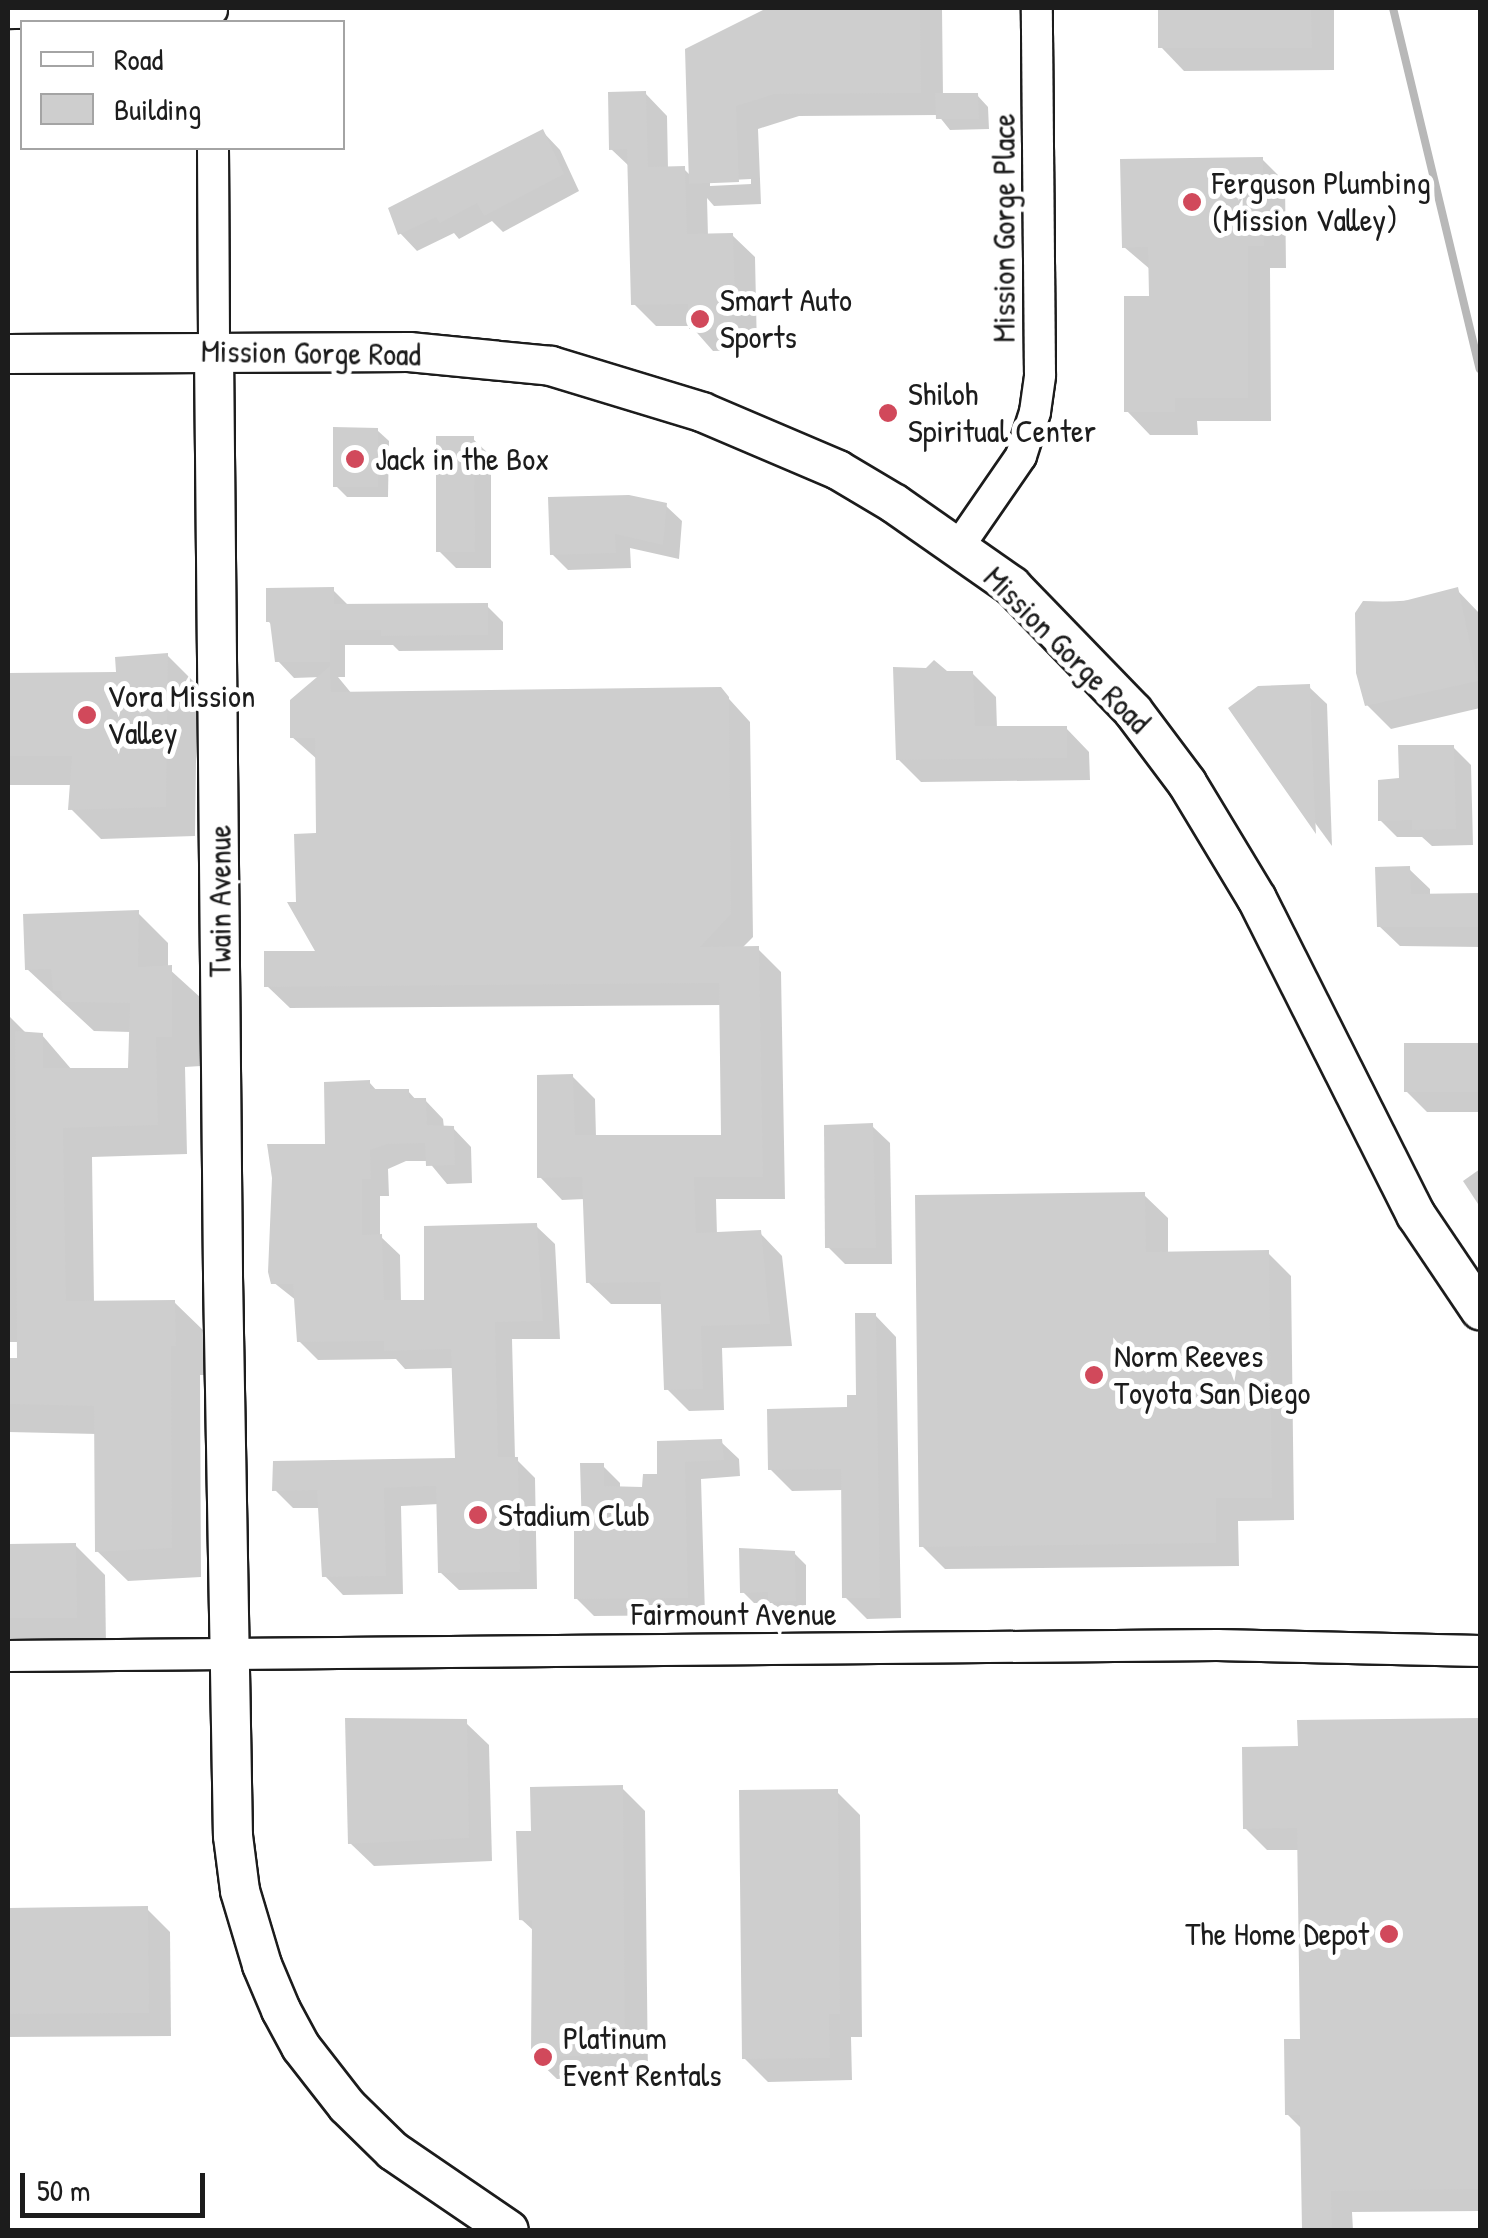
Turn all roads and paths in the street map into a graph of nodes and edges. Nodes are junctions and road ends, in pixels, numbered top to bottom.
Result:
1 (1036, 8) edge
2 (212, 13) edge
3 (8, 14) edge
4 (213, 150) edge
5 (214, 352) junction
6 (8, 354) edge
7 (958, 546) junction
8 (1480, 1310) edge
9 (1474, 1648) edge
10 (230, 1654) junction
11 (8, 1656) edge
12 (509, 2230) edge

1 - 7 street, Mission Gorge Place
2 - 3 street
4 - 5 street, Twain Avenue
5 - 6 main road, Mission Gorge Road
5 - 7 main road, Mission Gorge Road
5 - 10 main road, Twain Avenue
7 - 8 main road, Mission Gorge Road
9 - 10 street, Fairmount Avenue
10 - 11 street, Fairmount Avenue
10 - 12 main road, Twain Avenue

